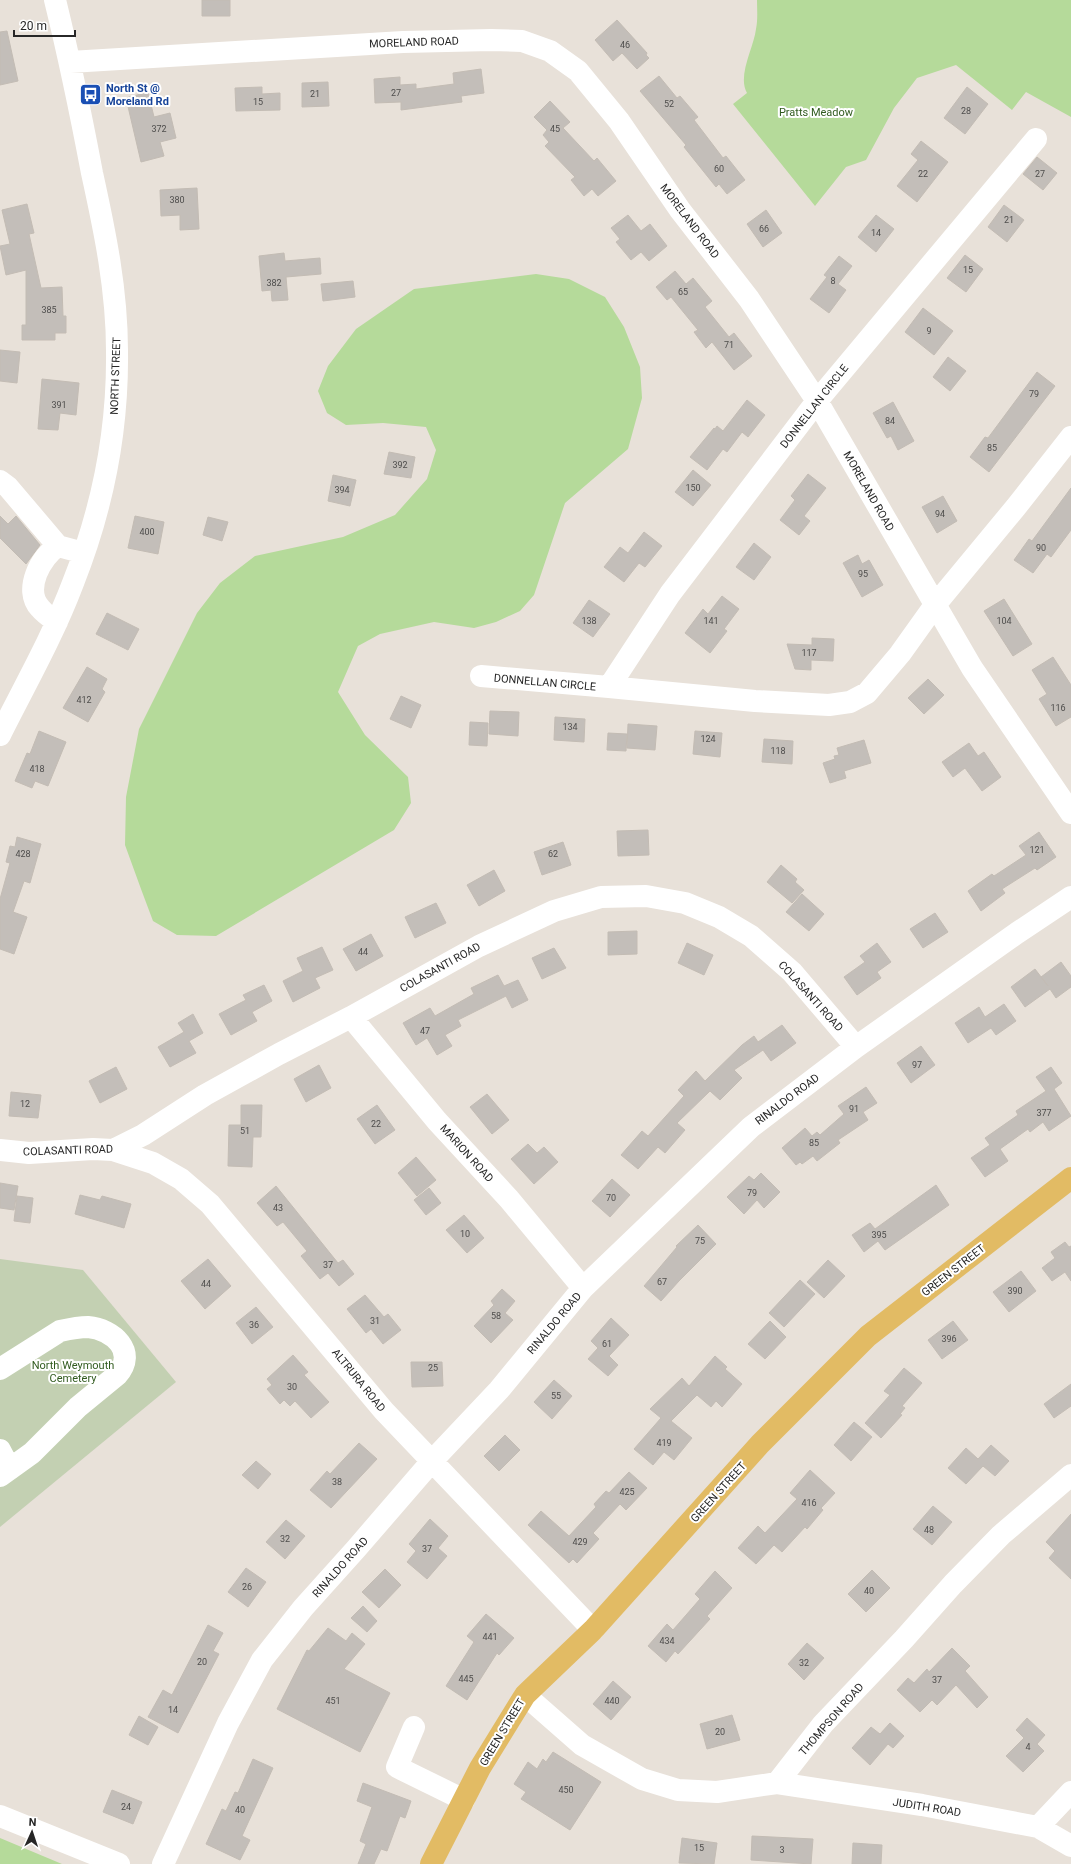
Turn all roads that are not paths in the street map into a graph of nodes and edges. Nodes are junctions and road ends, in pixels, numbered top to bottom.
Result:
1 (55, 0) edge
2 (70, 62) junction
3 (1036, 139) dead end
4 (817, 401) junction
5 (1071, 437) edge
6 (0, 481) edge
7 (58, 546) junction
8 (84, 553) junction
9 (935, 605) junction
10 (57, 622) junction
11 (481, 676) dead end
12 (609, 687) junction
13 (0, 735) edge
14 (1067, 797) edge
15 (1071, 897) edge
16 (351, 1017) junction
17 (856, 1047) junction
18 (0, 1150) edge
19 (113, 1150) junction
20 (1071, 1178) edge
21 (583, 1288) junction
22 (0, 1369) edge
23 (432, 1461) junction
24 (3, 1465) edge
25 (1071, 1475) edge
26 (593, 1630) junction
27 (525, 1695) junction
28 (414, 1727) dead end
29 (777, 1783) junction
30 (1071, 1792) edge
31 (464, 1800) junction
32 (0, 1816) edge
33 (1038, 1827) junction
34 (1071, 1846) edge
35 (119, 1864) edge
36 (163, 1864) edge
37 (431, 1864) edge

1 - 2 street, NORTH STREET
2 - 4 street, MORELAND ROAD
2 - 8 street, NORTH STREET
3 - 4 street, DONNELLAN CIRCLE
4 - 9 street, MORELAND ROAD
4 - 12 street, DONNELLAN CIRCLE
5 - 9 street, DONNELLAN CIRCLE
6 - 7 street
7 - 8 street
7 - 10 street
8 - 10 street, NORTH STREET
9 - 12 street, DONNELLAN CIRCLE
9 - 14 street, MORELAND ROAD
10 - 13 street, NORTH STREET
11 - 12 street, DONNELLAN CIRCLE
15 - 17 street, RINALDO ROAD
16 - 17 street, COLASANTI ROAD
16 - 19 street, COLASANTI ROAD
16 - 21 street, MARION ROAD
17 - 21 street, RINALDO ROAD
18 - 19 street, COLASANTI ROAD
19 - 23 street, ALTRURA ROAD
20 - 26 main road, GREEN STREET
21 - 23 street, RINALDO ROAD
22 - 24 street
23 - 26 street, ALTRURA ROAD
23 - 36 street, RINALDO ROAD
25 - 29 street, THOMPSON ROAD
26 - 27 main road, GREEN STREET
27 - 29 street
27 - 31 main road, GREEN STREET
28 - 31 street
29 - 33 street, JUDITH ROAD
30 - 33 street
31 - 37 main road, GREEN STREET
32 - 35 street
33 - 34 street, JUDITH ROAD

